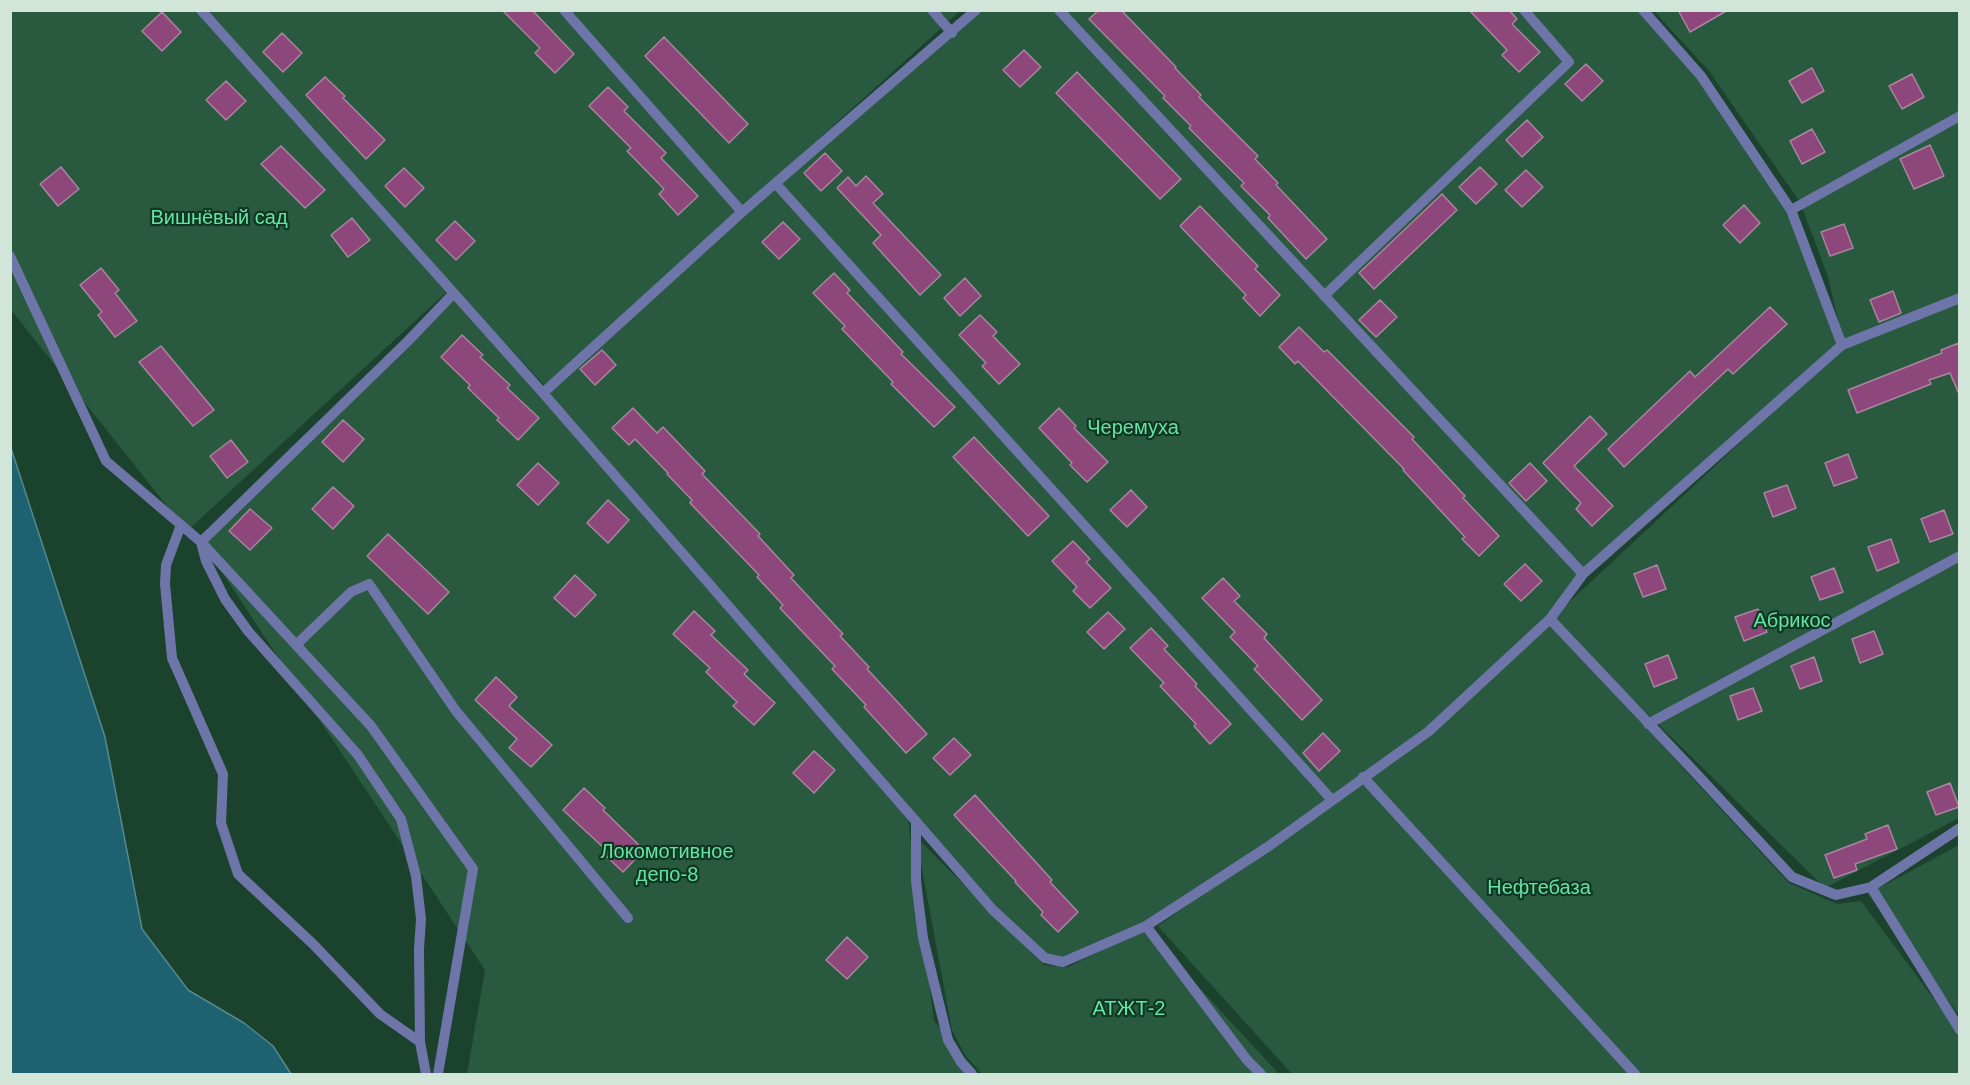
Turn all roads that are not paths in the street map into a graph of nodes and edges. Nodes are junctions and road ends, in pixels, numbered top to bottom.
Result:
1 (201, 10) edge
2 (564, 10) edge
3 (932, 10) edge
4 (976, 10) edge
5 (1059, 10) edge
6 (1524, 10) edge
7 (1643, 10) edge
8 (952, 33) junction
9 (1959, 116) edge
10 (776, 184) junction
11 (1791, 210) junction
12 (742, 212) junction
13 (10, 256) edge
14 (453, 294) junction
15 (1324, 296) junction
16 (1959, 298) edge
17 (1842, 345) junction
18 (543, 393) junction
19 (181, 525) junction
20 (201, 542) junction
21 (1959, 556) edge
22 (1583, 574) junction
23 (1550, 619) junction
24 (296, 645) junction
25 (1648, 724) junction
26 (1363, 777) junction
27 (1332, 800) junction
28 (916, 820) junction
29 (1959, 828) edge
30 (1871, 887) junction
31 (628, 918) dead end
32 (1146, 926) junction
33 (1959, 1030) edge
34 (420, 1042) junction
35 (426, 1074) edge
36 (438, 1074) edge
37 (972, 1074) edge
38 (1261, 1074) edge
39 (1635, 1074) edge

1 - 14 lane
2 - 12 lane
3 - 8 lane
4 - 8 lane
5 - 15 lane
6 - 15 lane
7 - 11 lane
8 - 10 lane
9 - 11 lane
10 - 12 lane
10 - 27 lane
11 - 17 lane
12 - 18 lane
13 - 19 lane
14 - 18 lane
14 - 20 lane
15 - 22 lane
16 - 17 lane
17 - 22 lane
18 - 28 lane
19 - 20 lane
19 - 34 lane
20 - 24 lane
20 - 34 lane
21 - 25 lane
22 - 23 lane
23 - 25 lane
23 - 26 lane
24 - 31 lane
24 - 36 lane
25 - 30 lane
26 - 27 lane
26 - 39 lane
27 - 32 lane
28 - 32 lane
28 - 37 lane
29 - 30 lane
30 - 33 lane
32 - 38 lane
34 - 35 lane

